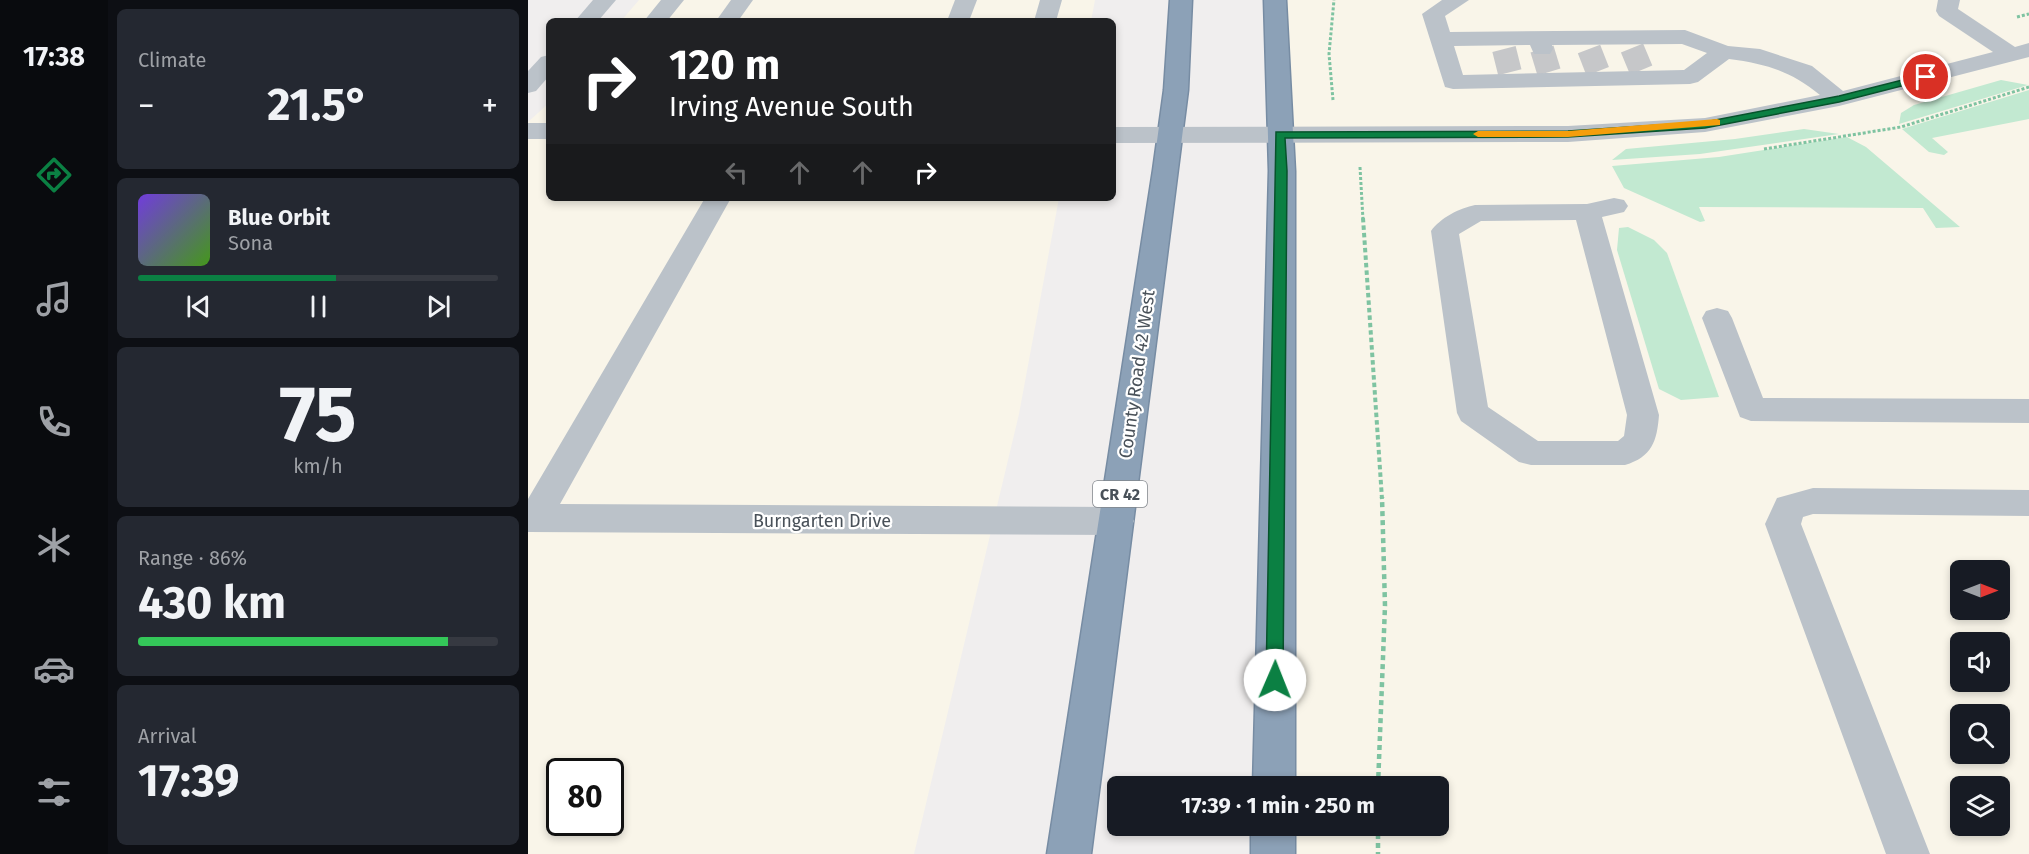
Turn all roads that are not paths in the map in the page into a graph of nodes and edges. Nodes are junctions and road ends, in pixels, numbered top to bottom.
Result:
1 (604, 0) edge
2 (673, 0) edge
3 (742, 0) edge
4 (966, 0) edge
5 (1051, 0) edge
6 (1181, 0) edge
7 (1275, 0) edge
8 (1458, 0) edge
9 (1949, 0) edge
10 (589, 18) edge
11 (658, 18) edge
12 (729, 18) edge
13 (959, 18) edge
14 (1046, 18) edge
15 (1441, 39) junction
16 (1724, 52) junction
17 (2020, 52) edge
18 (546, 65) edge
19 (528, 86) edge
20 (1554, 90) junction
21 (1839, 99) junction
22 (528, 131) edge
23 (546, 131) edge
24 (1568, 134) junction
25 (1116, 135) edge
26 (1171, 135) junction
27 (1280, 135) junction
28 (716, 201) edge
29 (1600, 209) joint
30 (1717, 318) dead end
31 (2029, 411) edge
32 (2029, 503) edge
33 (531, 518) edge
34 (1116, 521) junction
35 (1274, 776) edge
36 (1273, 836) edge
37 (1069, 854) edge
38 (1273, 854) edge
39 (1908, 854) edge

1 - 10 street
2 - 11 street
3 - 12 street
4 - 13 street
5 - 14 street
6 - 26 highway, County Road 42 West / CR 42
7 - 27 highway
8 - 15 street
9 - 17 street
15 - 16 street
15 - 20 street
16 - 20 street
16 - 21 street
17 - 21 street
18 - 19 street
20 - 24 street
21 - 24 street
22 - 23 street
24 - 27 street
25 - 26 street
26 - 27 street
26 - 34 highway, County Road 42 West / CR 42
27 - 35 highway
28 - 33 street
29 - 29 street
30 - 31 street
32 - 39 street
33 - 34 street, Burngarten Drive
34 - 37 highway, County Road 42 West / CR 42
36 - 38 highway

